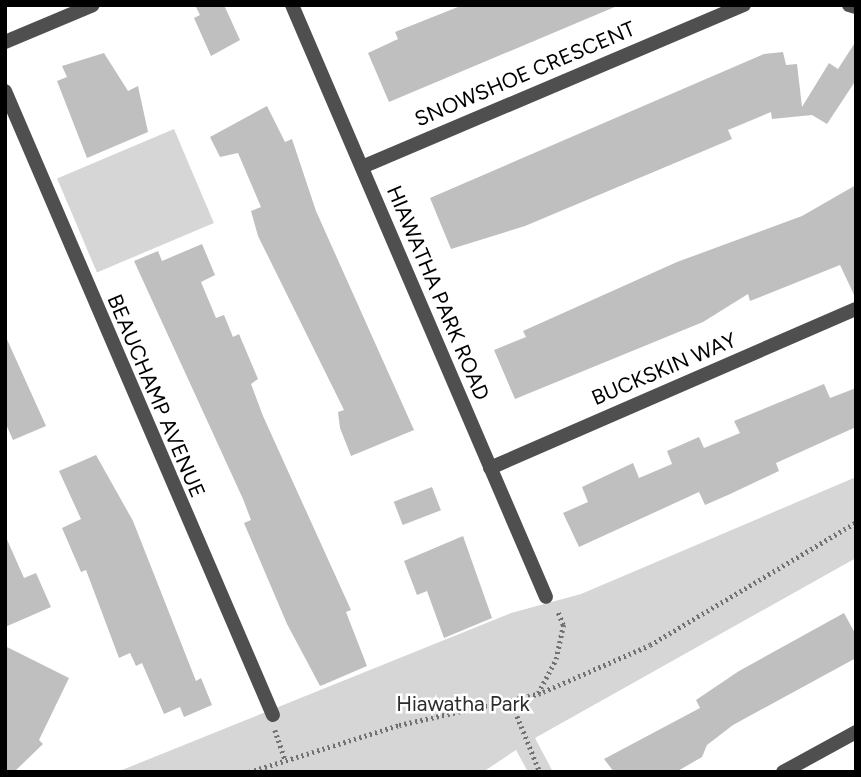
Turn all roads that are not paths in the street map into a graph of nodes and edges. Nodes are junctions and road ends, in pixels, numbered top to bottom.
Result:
1 (93, 5) edge
2 (292, 5) edge
3 (744, 5) edge
4 (849, 5) edge
5 (856, 8) edge
6 (5, 42) edge
7 (5, 91) edge
8 (362, 167) junction
9 (856, 309) edge
10 (490, 468) junction
11 (546, 597) road end
12 (273, 715) road end
13 (856, 732) edge
14 (783, 772) edge

1 - 6 street
2 - 8 street, HIAWATHA PARK ROAD
3 - 8 street, SNOWSHOE CRESCENT
4 - 5 street
7 - 12 street, BEAUCHAMP AVENUE
8 - 10 street, HIAWATHA PARK ROAD
9 - 10 street, BUCKSKIN WAY
10 - 11 street, HIAWATHA PARK ROAD
13 - 14 street

